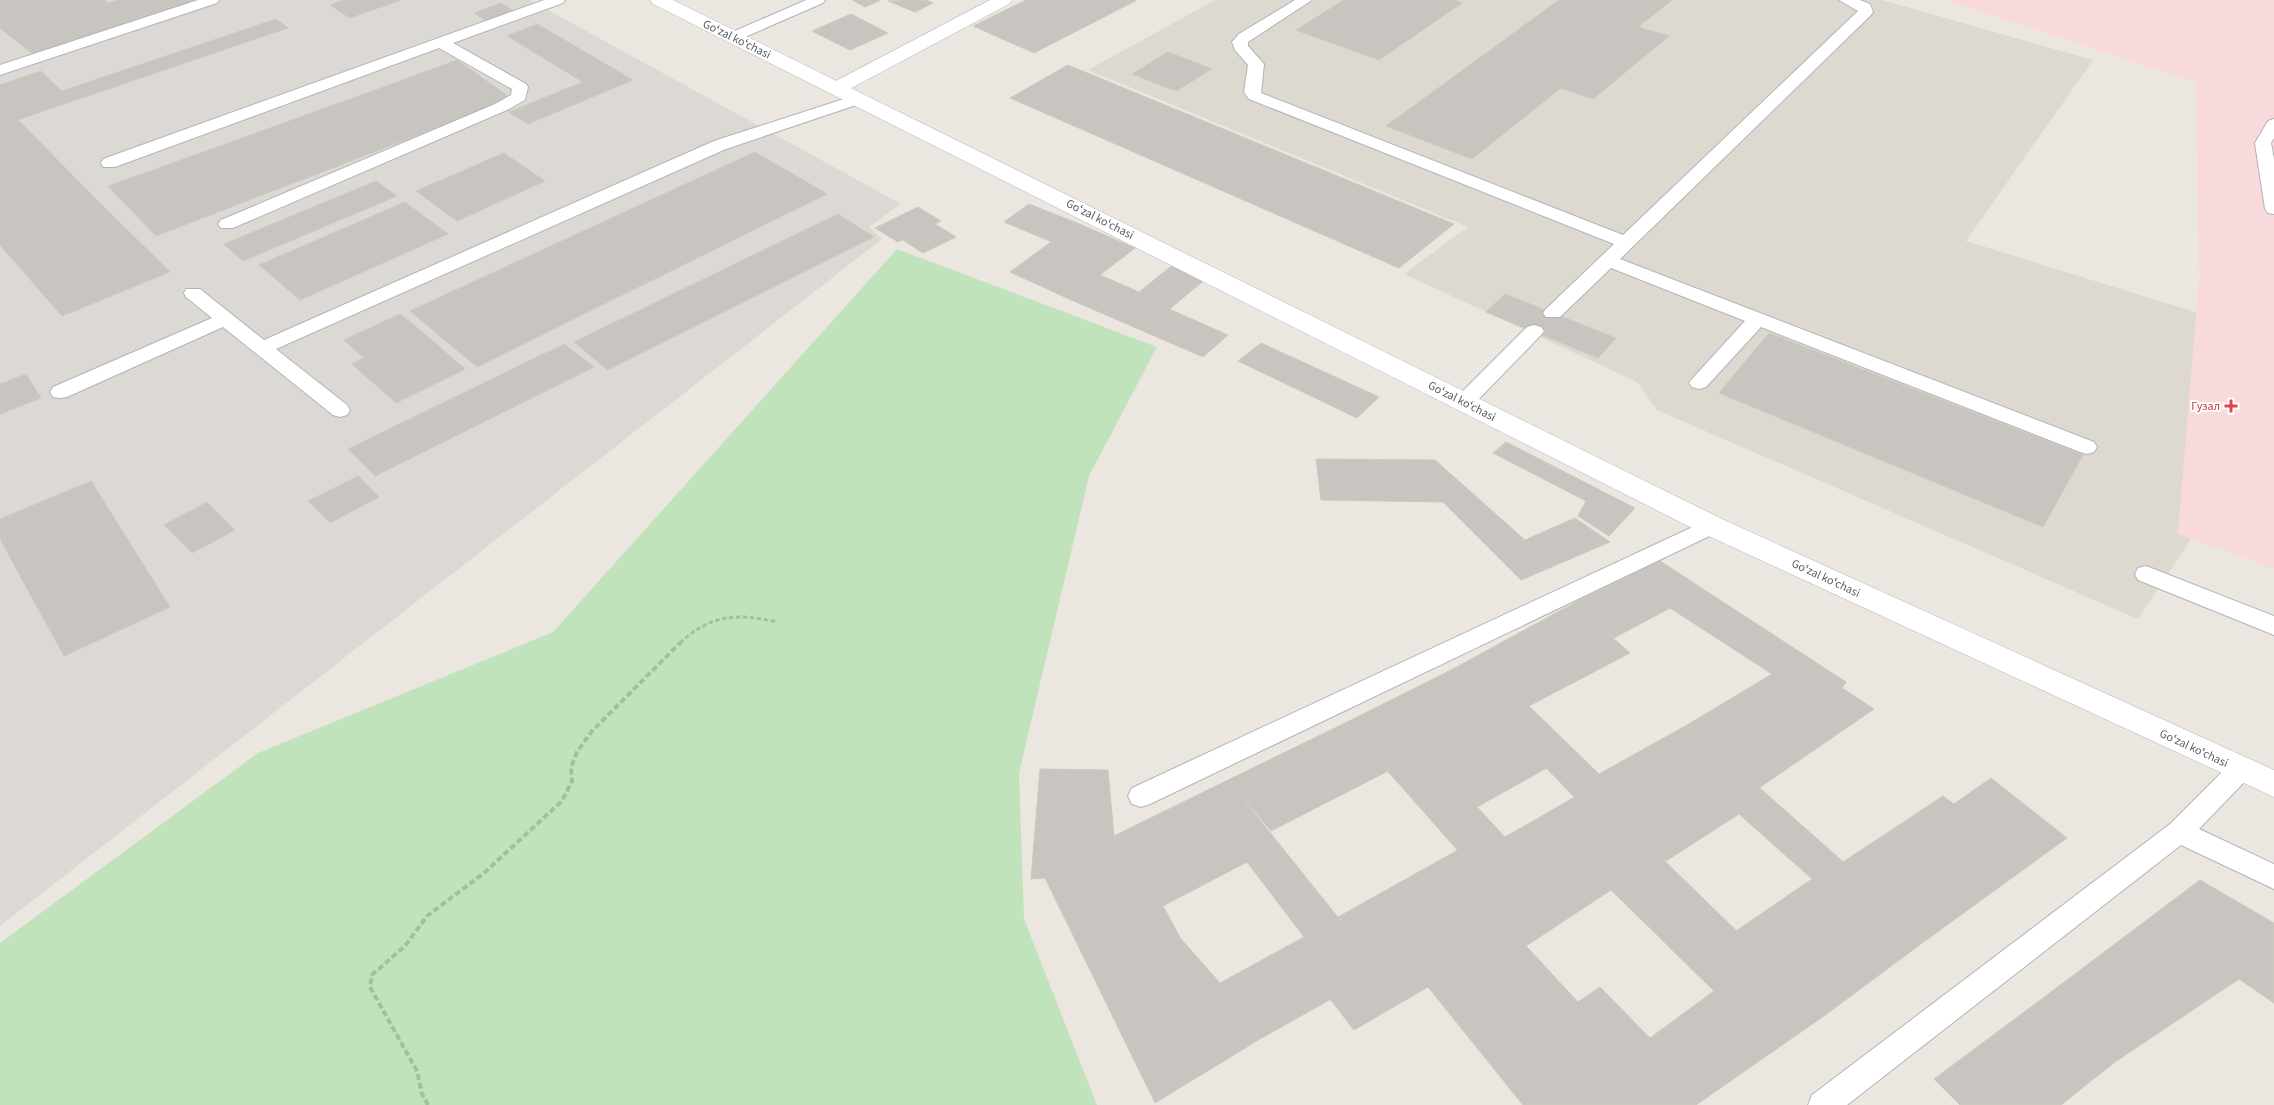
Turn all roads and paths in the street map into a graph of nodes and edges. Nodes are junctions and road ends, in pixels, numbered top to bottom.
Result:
1 (212, 0) edge
2 (558, 0) edge
3 (659, 0) edge
4 (818, 0) edge
5 (1003, 0) edge
6 (1305, 0) edge
7 (1846, 0) edge
8 (733, 37) junction
9 (441, 42) junction
10 (0, 70) edge
11 (848, 94) junction
12 (2274, 124) edge
13 (110, 163) dead end
14 (2274, 209) edge
15 (226, 224) dead end
16 (1624, 242) junction
17 (1607, 260) junction
18 (193, 293) dead end
19 (1553, 313) dead end
20 (1758, 318) junction
21 (225, 319) junction
22 (1534, 331) dead end
23 (261, 348) junction
24 (1699, 383) dead end
25 (60, 392) dead end
26 (1464, 402) junction
27 (340, 410) dead end
28 (2087, 447) dead end
29 (1712, 526) junction
30 (2146, 574) dead end
31 (777, 622) dead end
32 (2274, 626) edge
33 (2241, 769) junction
34 (2274, 784) edge
35 (1141, 796) dead end
36 (2179, 832) junction
37 (2274, 877) edge
38 (428, 1105) edge
39 (1823, 1105) edge

1 - 10 lane
2 - 9 lane
3 - 8 street, Goʻzal koʻchasi
4 - 8 lane
5 - 11 street
6 - 16 lane
7 - 16 lane
8 - 11 street, Goʻzal koʻchasi
9 - 13 lane
9 - 15 lane
11 - 23 lane
11 - 26 street, Goʻzal koʻchasi
12 - 14 lane
16 - 17 lane
17 - 19 lane
17 - 20 lane
18 - 21 lane
20 - 24 lane
20 - 28 lane
21 - 23 lane
21 - 25 lane
22 - 26 lane
23 - 27 lane
26 - 29 street, Goʻzal koʻchasi
29 - 33 street, Goʻzal koʻchasi
29 - 35 lane
30 - 32 lane
31 - 38 path
33 - 34 street, Goʻzal koʻchasi
33 - 36 lane
36 - 37 lane
36 - 39 lane

